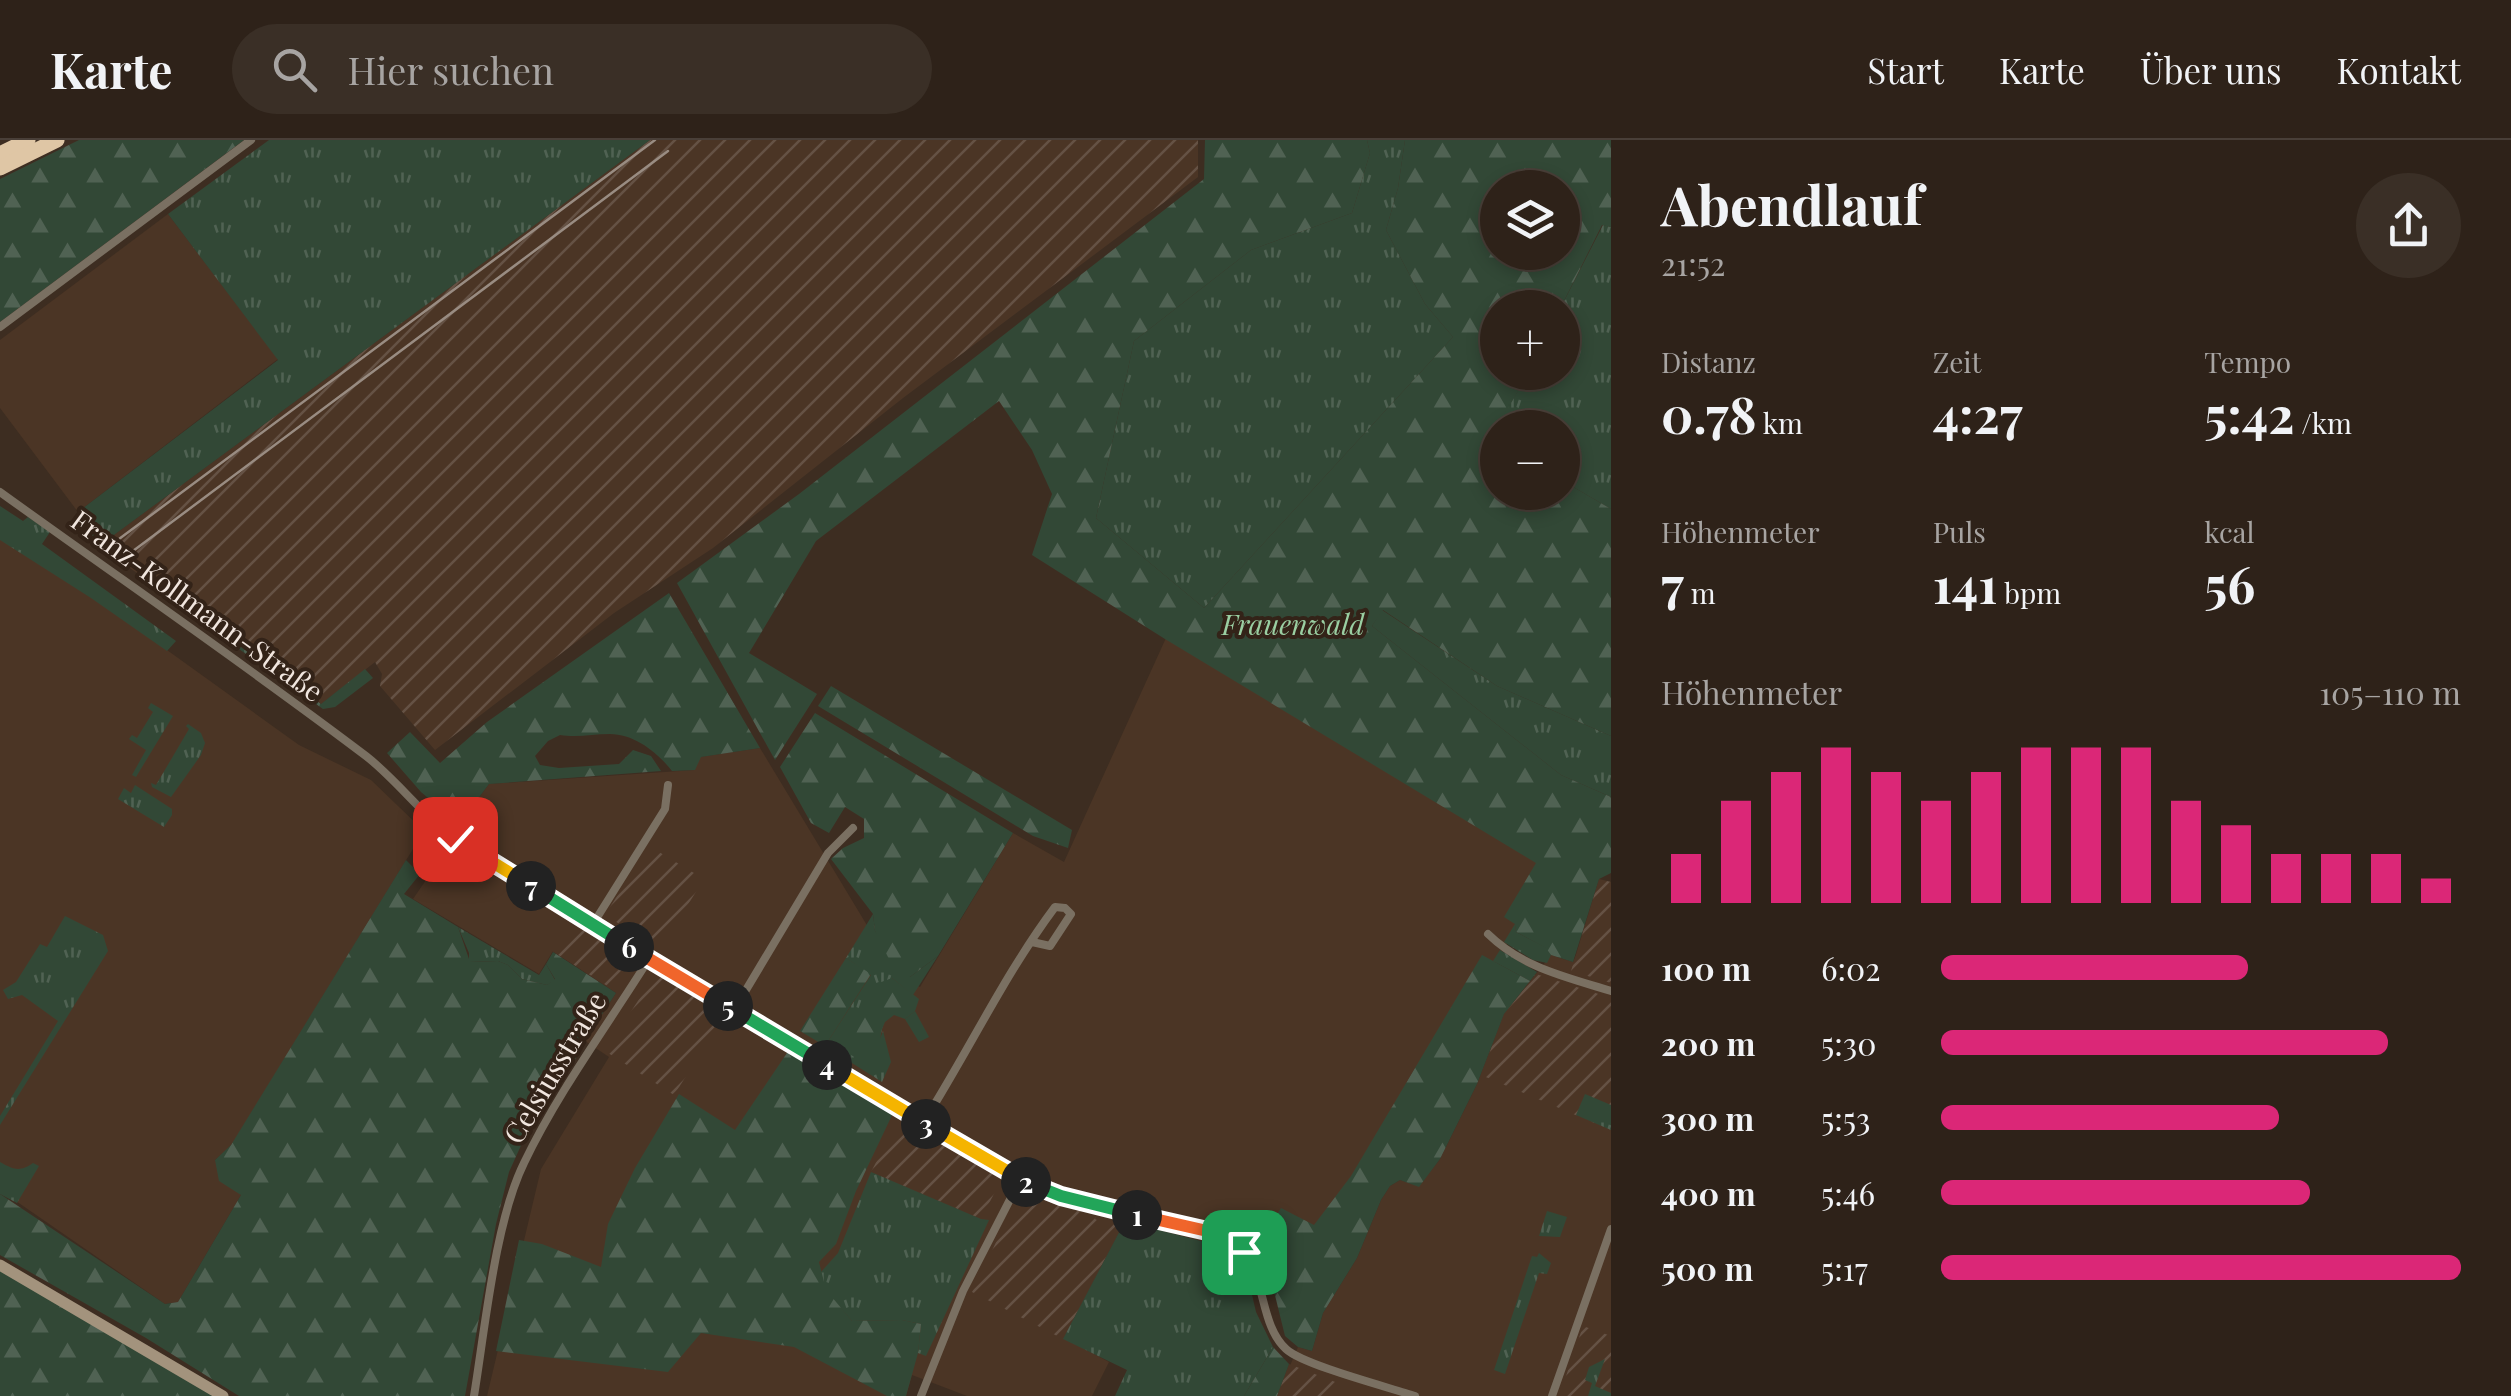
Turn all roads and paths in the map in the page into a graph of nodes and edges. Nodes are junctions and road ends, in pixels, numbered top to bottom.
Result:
1 (28, 140) edge
2 (56, 140) edge
3 (252, 140) edge
4 (0, 154) edge
5 (0, 168) edge
6 (0, 327) edge
7 (0, 492) edge
8 (668, 786) dead end
9 (853, 828) dead end
10 (593, 924) junction
11 (1488, 934) dead end
12 (1032, 942) junction
13 (649, 958) junction
14 (1611, 991) edge
15 (734, 1010) junction
16 (924, 1122) junction
17 (1020, 1180) junction
18 (1611, 1229) edge
19 (0, 1265) edge
20 (922, 1394) edge
21 (223, 1396) edge
22 (474, 1396) edge
23 (936, 1396) edge
24 (1415, 1396) edge
25 (1552, 1396) edge

1 - 4 highway
2 - 5 highway
3 - 6 street
7 - 10 street, Franz-Kollmann-Straße
8 - 10 street
9 - 15 street
10 - 13 street, Franz-Kollmann-Straße
11 - 14 street
12 - 12 street
12 - 16 street
13 - 15 street
13 - 22 street, Celsiusstraße
15 - 16 street
16 - 17 street
17 - 20 street
17 - 24 street
18 - 25 street
19 - 21 street
20 - 23 street

